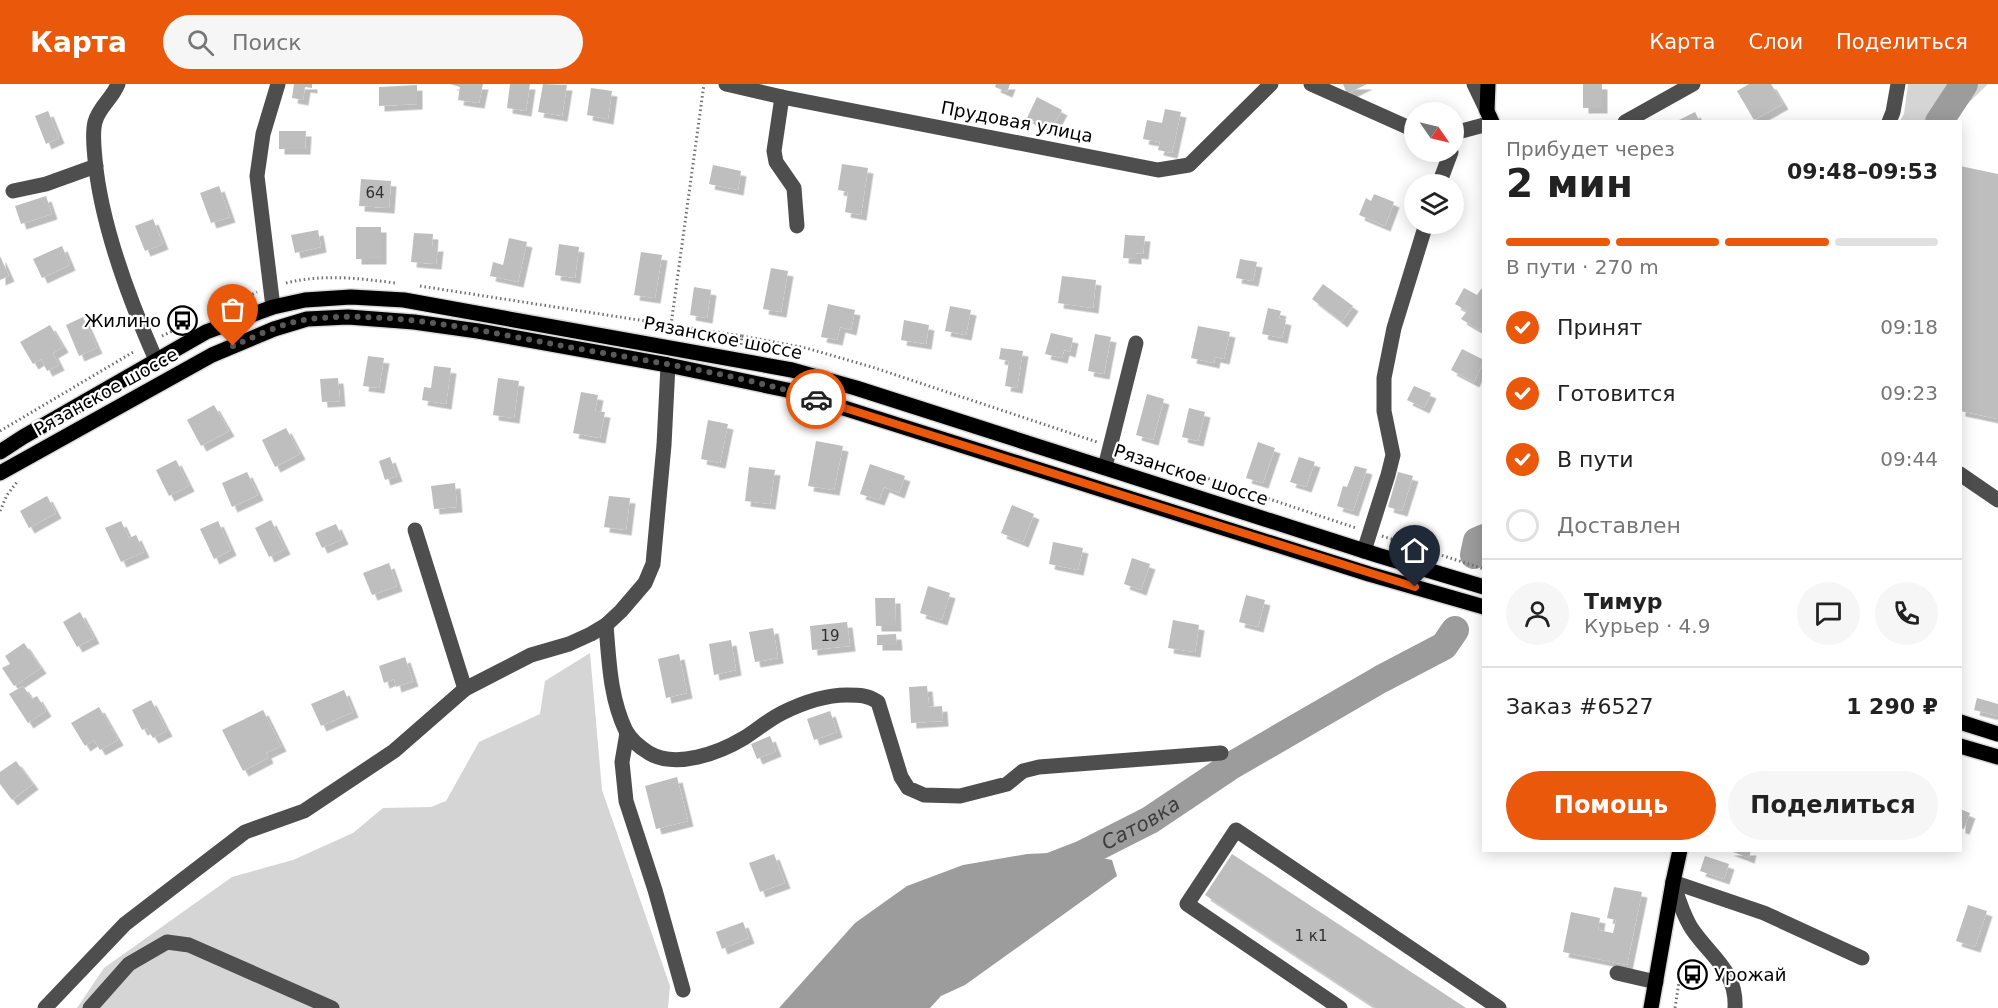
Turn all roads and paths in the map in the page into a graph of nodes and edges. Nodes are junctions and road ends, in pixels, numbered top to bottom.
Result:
1 (118, 84) edge
2 (278, 84) edge
3 (704, 84) edge
4 (726, 84) edge
5 (807, 84) edge
6 (1271, 84) edge
7 (1311, 84) edge
8 (1474, 84) edge
9 (1488, 84) edge
10 (1693, 84) edge
11 (1898, 84) edge
12 (782, 97) junction
13 (802, 99) junction
14 (1487, 119) edge
15 (1629, 120) edge
16 (1889, 120) edge
17 (1482, 122) edge
18 (1404, 126) edge
19 (1464, 131) edge
20 (96, 166) junction
21 (13, 191) dead end
22 (797, 226) dead end
23 (1423, 234) edge
24 (403, 284) dead end
25 (415, 285) dead end
26 (270, 286) junction
27 (273, 307) junction
28 (220, 310) dead end
29 (672, 325) junction
30 (179, 328) dead end
31 (149, 343) junction
32 (1136, 343) dead end
33 (156, 360) junction
34 (738, 360) junction
35 (668, 365) junction
36 (0, 431) edge
37 (0, 453) edge
38 (1105, 467) junction
39 (1, 474) edge
40 (1962, 475) edge
41 (1998, 500) edge
42 (415, 530) dead end
43 (1364, 551) junction
44 (1482, 586) edge
45 (1482, 606) edge
46 (606, 624) junction
47 (465, 689) junction
48 (1962, 723) edge
49 (627, 733) junction
50 (1998, 734) edge
51 (1962, 747) edge
52 (1221, 753) dead end
53 (1998, 758) edge
54 (1680, 852) edge
55 (1673, 882) junction
56 (1862, 958) dead end
57 (1617, 974) dead end
58 (1656, 982) junction
59 (1679, 982) dead end
60 (682, 990) dead end
61 (1337, 1007) edge
62 (45, 1008) edge
63 (90, 1008) edge
64 (332, 1008) edge
65 (1499, 1008) edge
66 (1651, 1008) edge
67 (1675, 1008) edge
68 (1735, 1008) edge

1 - 20 street
2 - 26 street
3 - 29 path
4 - 12 street, Прудовая улица
5 - 13 street
6 - 13 street, Прудовая улица
7 - 18 street
8 - 14 street
9 - 14 main road
10 - 15 street
11 - 16 street
12 - 13 street, Прудовая улица
12 - 22 street
17 - 19 street
20 - 21 street
20 - 31 street
23 - 43 street
24 - 26 path
25 - 29 path
26 - 27 street
26 - 28 path
27 - 33 main road, Рязанское шоссе
27 - 34 main road, Рязанское шоссе
29 - 34 path
30 - 31 path
31 - 33 street
31 - 36 path
32 - 38 street
33 - 37 main road, Рязанское шоссе
34 - 38 main road, Рязанское шоссе
35 - 39 main road, Рязанское шоссе
35 - 45 main road, Рязанское шоссе
35 - 46 street
38 - 43 main road, Рязанское шоссе
40 - 41 street
42 - 47 street
43 - 44 main road, Рязанское шоссе
46 - 47 street
46 - 49 street
47 - 62 street
48 - 50 main road
49 - 52 street
49 - 60 street
51 - 53 main road
54 - 55 main road
55 - 56 street
55 - 58 main road
55 - 68 street
57 - 58 street
58 - 66 main road
59 - 67 path
61 - 65 street
63 - 64 street

